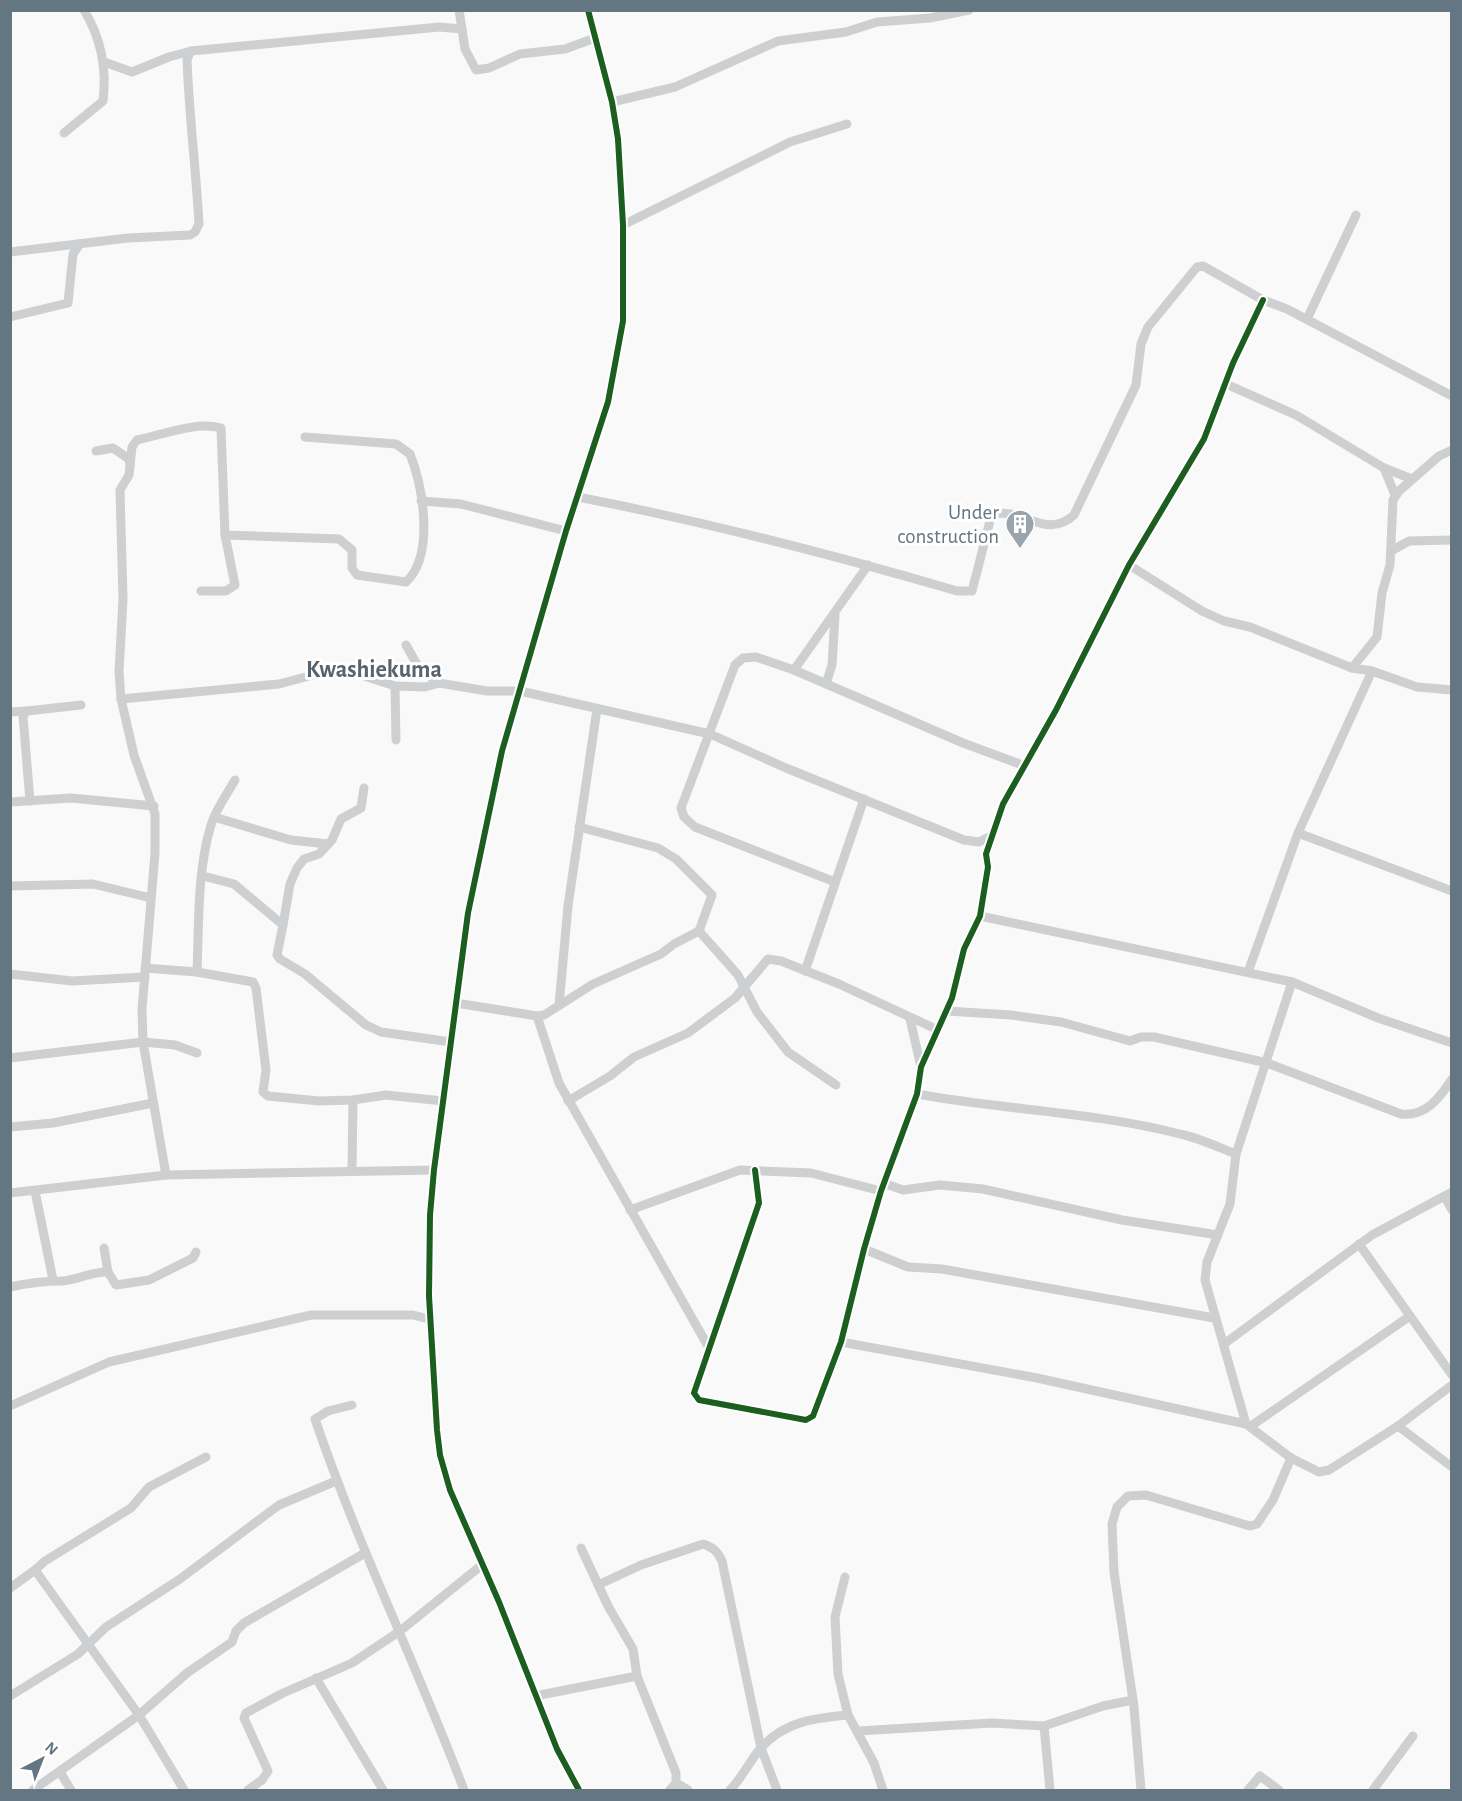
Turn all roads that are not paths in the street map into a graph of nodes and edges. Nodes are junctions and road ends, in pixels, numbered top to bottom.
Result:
1 (84, 10) edge
2 (459, 10) edge
3 (588, 10) edge
4 (969, 10) edge
5 (462, 29) junction
6 (595, 39) junction
7 (191, 51) junction
8 (104, 62) junction
9 (612, 102) junction
10 (847, 124) dead end
11 (64, 133) dead end
12 (1356, 215) dead end
13 (623, 225) junction
14 (80, 244) junction
15 (10, 252) edge
16 (1263, 300) junction
17 (10, 316) edge
18 (1307, 319) junction
19 (1226, 384) junction
20 (1452, 396) edge
21 (305, 437) dead end
22 (1452, 450) edge
23 (96, 451) dead end
24 (130, 465) junction
25 (1384, 468) junction
26 (1412, 479) junction
27 (1395, 495) junction
28 (578, 497) junction
29 (421, 501) junction
30 (566, 531) junction
31 (225, 535) junction
32 (1452, 540) edge
33 (1391, 551) junction
34 (868, 565) junction
35 (1129, 565) junction
36 (201, 591) dead end
37 (835, 615) junction
38 (406, 645) dead end
39 (1352, 668) junction
40 (795, 669) junction
41 (1372, 671) junction
42 (439, 683) junction
43 (826, 684) junction
44 (395, 686) junction
45 (1452, 690) edge
46 (520, 691) junction
47 (121, 699) junction
48 (81, 705) dead end
49 (597, 709) junction
50 (27, 711) junction
51 (10, 712) edge
52 (710, 734) junction
53 (396, 740) dead end
54 (1025, 766) junction
55 (235, 780) dead end
56 (364, 788) dead end
57 (864, 799) junction
58 (30, 801) junction
59 (10, 802) edge
60 (154, 806) junction
61 (214, 818) junction
62 (579, 827) junction
63 (1298, 833) junction
64 (991, 836) junction
65 (964, 840) junction
66 (328, 844) junction
67 (986, 854) junction
68 (203, 876) junction
69 (835, 882) junction
70 (10, 886) edge
71 (1452, 891) edge
72 (151, 898) junction
73 (980, 916) junction
74 (284, 925) junction
75 (699, 931) junction
76 (805, 971) junction
77 (197, 972) junction
78 (1248, 972) junction
79 (145, 973) junction
80 (10, 974) edge
81 (1292, 982) junction
82 (746, 986) junction
83 (456, 1003) junction
84 (559, 1005) junction
85 (947, 1011) junction
86 (537, 1016) junction
87 (910, 1019) junction
88 (938, 1030) junction
89 (143, 1042) junction
90 (451, 1042) junction
91 (1452, 1042) edge
92 (197, 1053) dead end
93 (10, 1058) edge
94 (1267, 1063) junction
95 (921, 1067) junction
96 (1452, 1079) edge
97 (836, 1085) dead end
98 (917, 1094) junction
99 (353, 1100) junction
100 (443, 1101) junction
101 (568, 1101) junction
102 (153, 1103) junction
103 (10, 1127) edge
104 (1236, 1154) junction
105 (352, 1170) junction
106 (434, 1170) junction
107 (755, 1170) junction
108 (166, 1175) junction
109 (882, 1187) junction
110 (35, 1191) junction
111 (10, 1193) edge
112 (1448, 1194) edge
113 (630, 1210) junction
114 (1452, 1210) edge
115 (1218, 1235) junction
116 (1359, 1244) junction
117 (104, 1248) dead end
118 (864, 1249) junction
119 (196, 1252) dead end
120 (108, 1272) junction
121 (53, 1280) junction
122 (10, 1287) edge
123 (1410, 1316) junction
124 (1214, 1318) junction
125 (429, 1319) junction
126 (841, 1342) junction
127 (1224, 1344) junction
128 (709, 1348) junction
129 (1452, 1375) edge
130 (1452, 1385) edge
131 (352, 1405) dead end
132 (10, 1406) edge
133 (1248, 1425) junction
134 (1398, 1426) junction
135 (206, 1457) dead end
136 (1291, 1458) junction
137 (1452, 1467) edge
138 (336, 1481) junction
139 (581, 1548) dead end
140 (365, 1553) junction
141 (483, 1564) junction
142 (35, 1570) junction
143 (845, 1577) dead end
144 (598, 1585) junction
145 (10, 1588) edge
146 (400, 1631) junction
147 (87, 1646) junction
148 (637, 1676) junction
149 (316, 1678) junction
150 (10, 1696) edge
151 (535, 1696) junction
152 (1133, 1700) junction
153 (139, 1715) junction
154 (848, 1715) junction
155 (1044, 1726) junction
156 (858, 1731) junction
157 (1413, 1736) dead end
158 (761, 1748) junction
159 (60, 1772) junction
160 (673, 1787) edge
161 (33, 1791) edge
162 (71, 1791) edge
163 (184, 1791) edge
164 (248, 1791) edge
165 (383, 1791) edge
166 (464, 1791) edge
167 (579, 1791) edge
168 (688, 1791) edge
169 (730, 1791) edge
170 (777, 1791) edge
171 (883, 1791) edge
172 (1050, 1791) edge
173 (1141, 1791) edge
174 (1248, 1791) edge
175 (1279, 1791) edge
176 (1373, 1791) edge

1 - 8 street
2 - 5 street
3 - 6 street
4 - 9 street
5 - 6 street
5 - 7 street
6 - 9 street
7 - 8 street
7 - 14 street
8 - 11 street
9 - 13 street
10 - 13 street
12 - 18 street
13 - 28 street
14 - 15 street
14 - 17 street
16 - 18 street
16 - 19 street
16 - 34 street
18 - 20 street
19 - 25 street
19 - 35 street
21 - 29 street
22 - 26 street
23 - 24 street
24 - 31 street
24 - 47 street
25 - 26 street
25 - 27 street
26 - 27 street
27 - 33 street
28 - 30 street
28 - 34 street
29 - 30 street
29 - 31 street
30 - 46 street
31 - 36 street
32 - 33 street
33 - 39 street
34 - 37 street
35 - 39 street
35 - 54 street
37 - 40 street
37 - 43 street
38 - 42 street
39 - 41 street
40 - 43 street
40 - 52 street
41 - 45 street
41 - 63 street
42 - 44 street
42 - 46 street
43 - 54 street
44 - 47 street
44 - 53 street
46 - 49 street
46 - 83 street
47 - 60 street
48 - 50 street
49 - 52 street
49 - 62 street
50 - 51 street
50 - 58 street
52 - 57 street
52 - 69 street
54 - 64 street
55 - 61 street
56 - 66 street
57 - 65 street
57 - 69 street
58 - 59 street
58 - 60 street
60 - 72 street
61 - 66 street
61 - 68 street
62 - 75 street
62 - 84 street
63 - 71 street
63 - 78 street
64 - 65 street
64 - 67 street
65 - 67 street
66 - 74 street
67 - 73 street
68 - 74 street
68 - 77 street
69 - 76 street
70 - 72 street
72 - 79 street
73 - 78 street
73 - 85 street
74 - 90 street
75 - 82 street
75 - 84 street
76 - 82 street
76 - 87 street
77 - 79 street
77 - 99 street
78 - 81 street
79 - 80 street
79 - 89 street
81 - 91 street
81 - 94 street
82 - 97 street
82 - 101 street
83 - 86 street
83 - 90 street
84 - 86 street
85 - 88 street
85 - 94 street
86 - 101 street
87 - 88 street
87 - 95 street
88 - 95 street
89 - 92 street
89 - 93 street
89 - 102 street
90 - 100 street
94 - 96 street
94 - 104 street
95 - 98 street
98 - 104 street
98 - 109 street
99 - 100 street
99 - 105 street
100 - 106 street
101 - 113 street
102 - 103 street
102 - 108 street
104 - 115 street
105 - 106 street
105 - 108 street
106 - 125 street
107 - 109 street
107 - 113 street
107 - 128 street
108 - 110 street
109 - 115 street
109 - 118 street
110 - 111 street
110 - 121 street
112 - 114 street
112 - 116 street
113 - 128 street
115 - 124 street
116 - 123 street
116 - 127 street
117 - 120 street
118 - 124 street
118 - 126 street
119 - 120 street
120 - 121 street
121 - 122 street
123 - 129 street
123 - 133 street
124 - 127 street
125 - 132 street
125 - 141 street
126 - 128 street
126 - 133 street
127 - 133 street
130 - 134 street
131 - 138 street
133 - 136 street
134 - 136 street
134 - 137 street
135 - 142 street
136 - 152 street
138 - 140 street
138 - 147 street
139 - 144 street
140 - 146 street
140 - 153 street
141 - 146 street
141 - 151 street
142 - 145 street
142 - 147 street
143 - 154 street
144 - 148 street
144 - 158 street
146 - 149 street
146 - 166 street
147 - 150 street
147 - 153 street
148 - 151 street
148 - 160 street
149 - 164 street
149 - 165 street
151 - 167 street
152 - 155 street
152 - 173 street
153 - 159 street
153 - 163 street
154 - 156 street
154 - 158 street
155 - 156 street
155 - 172 street
156 - 171 street
157 - 176 street
158 - 169 street
158 - 170 street
159 - 161 street
159 - 162 street
160 - 168 street
174 - 175 street

